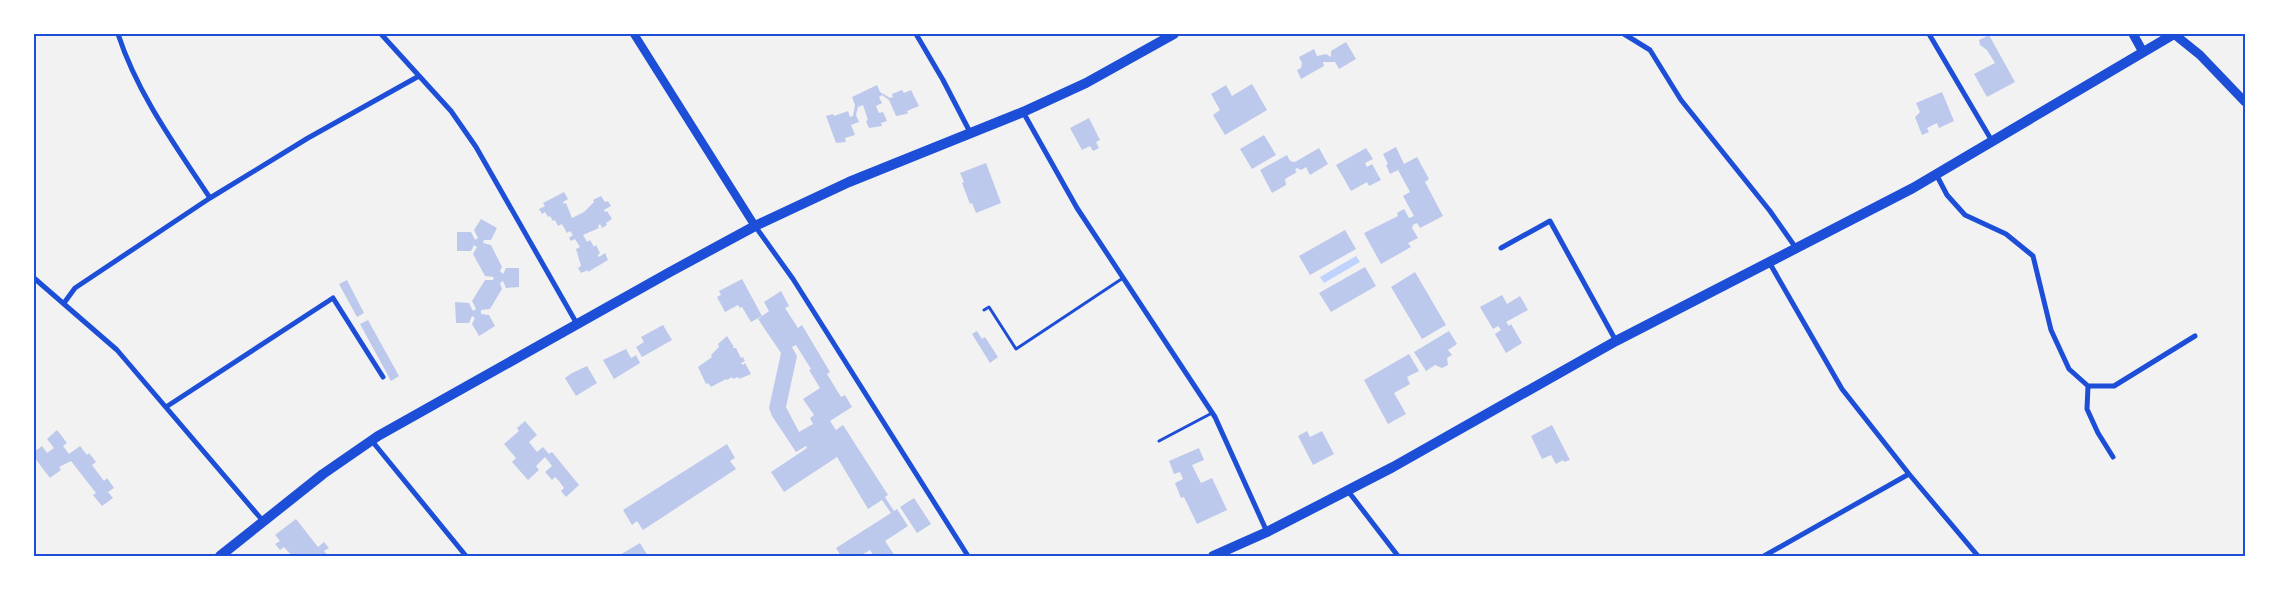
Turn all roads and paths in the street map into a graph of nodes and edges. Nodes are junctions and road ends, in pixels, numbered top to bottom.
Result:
1 (118, 34) edge
2 (381, 34) edge
3 (634, 34) edge
4 (916, 34) edge
5 (1174, 34) edge
6 (1624, 34) edge
7 (1929, 34) edge
8 (2133, 34) edge
9 (2174, 34) edge
10 (2143, 52) junction
11 (419, 76) junction
12 (2245, 102) edge
13 (1023, 112) junction
14 (971, 134) junction
15 (1992, 142) junction
16 (1936, 174) junction
17 (210, 198) junction
18 (755, 226) junction
19 (1501, 248) dead end
20 (1796, 249) junction
21 (1769, 262) junction
22 (34, 278) edge
23 (1124, 278) junction
24 (64, 303) junction
25 (984, 310) dead end
26 (577, 324) junction
27 (2195, 336) dead end
28 (1616, 342) junction
29 (383, 377) dead end
30 (2088, 386) junction
31 (166, 407) junction
32 (1213, 413) junction
33 (372, 441) junction
34 (1159, 441) dead end
35 (2113, 456) dead end
36 (1909, 474) junction
37 (1348, 490) junction
38 (263, 521) junction
39 (1267, 532) junction
40 (220, 556) edge
41 (466, 556) edge
42 (968, 556) edge
43 (1213, 556) edge
44 (1398, 556) edge
45 (1764, 556) edge
46 (1978, 556) edge

1 - 17 street
2 - 11 street
3 - 18 street
4 - 14 street
5 - 13 main road
6 - 20 street
7 - 15 street
8 - 10 main road
9 - 10 main road
9 - 12 main road
10 - 15 main road
11 - 17 street
11 - 26 street
13 - 14 main road
13 - 23 street
14 - 18 main road
15 - 16 main road
16 - 20 main road
16 - 30 street
17 - 24 street
18 - 26 main road
18 - 42 street
19 - 28 street
20 - 21 main road
21 - 28 main road
21 - 36 street
22 - 24 street
23 - 25 lane
23 - 32 street
24 - 31 street
26 - 33 main road
27 - 30 street
28 - 37 main road
29 - 31 street
30 - 35 street
31 - 38 street
32 - 34 lane
32 - 39 street
33 - 38 main road
33 - 41 street
36 - 45 street
36 - 46 street
37 - 39 main road
37 - 44 street
38 - 40 main road
39 - 43 main road

